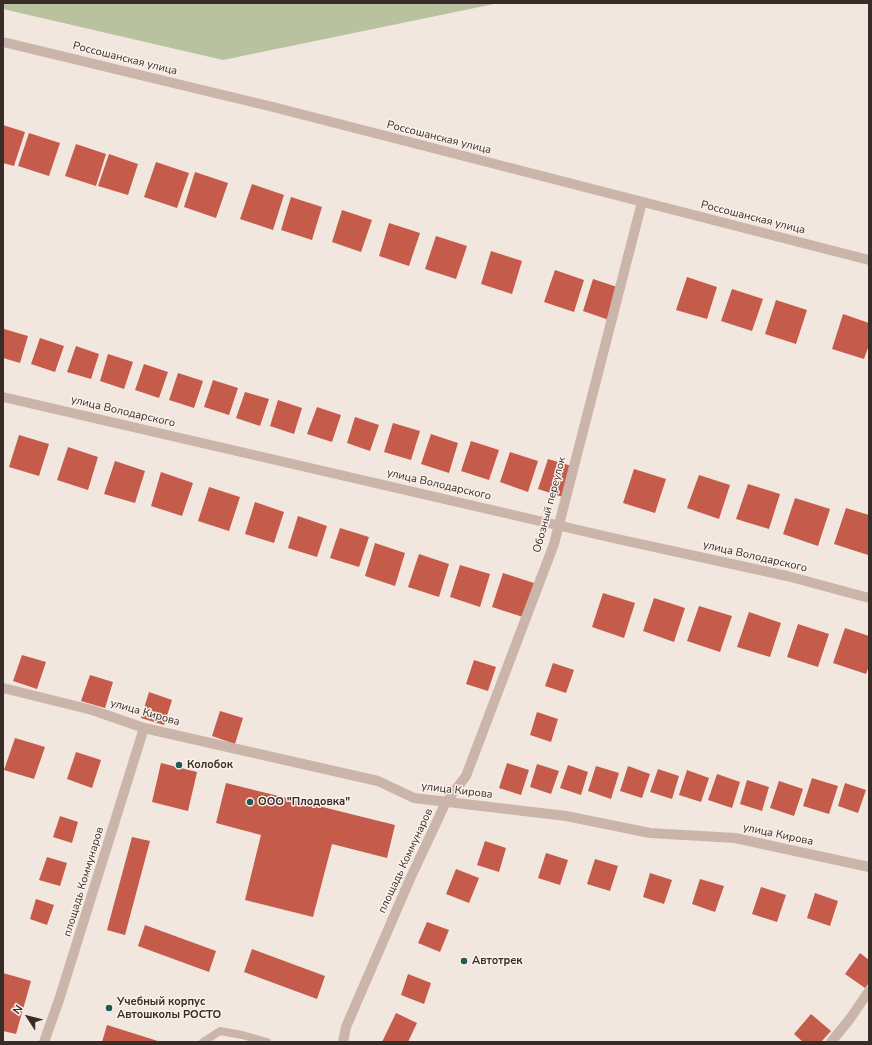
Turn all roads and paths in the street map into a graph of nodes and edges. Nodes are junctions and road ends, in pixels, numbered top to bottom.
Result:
1 (3, 42) edge
2 (642, 202) junction
3 (869, 260) edge
4 (3, 397) edge
5 (558, 524) junction
6 (869, 598) edge
7 (3, 688) edge
8 (144, 728) junction
9 (446, 802) junction
10 (869, 867) edge
11 (869, 991) edge
12 (44, 1042) edge
13 (203, 1042) edge
14 (267, 1042) edge
15 (343, 1042) edge
16 (831, 1042) edge

1 - 2 street, Россошанская улица
2 - 3 street, Россошанская улица
2 - 5 street, Обозный переулок
4 - 5 street, улица Володарского
5 - 6 street, улица Володарского
5 - 9 street, Обозный переулок
7 - 8 street, улица Кирова
8 - 9 street, улица Кирова
8 - 12 street, площадь Коммунаров
9 - 10 street, улица Кирова
9 - 15 street, площадь Коммунаров
11 - 16 street
13 - 14 lane

